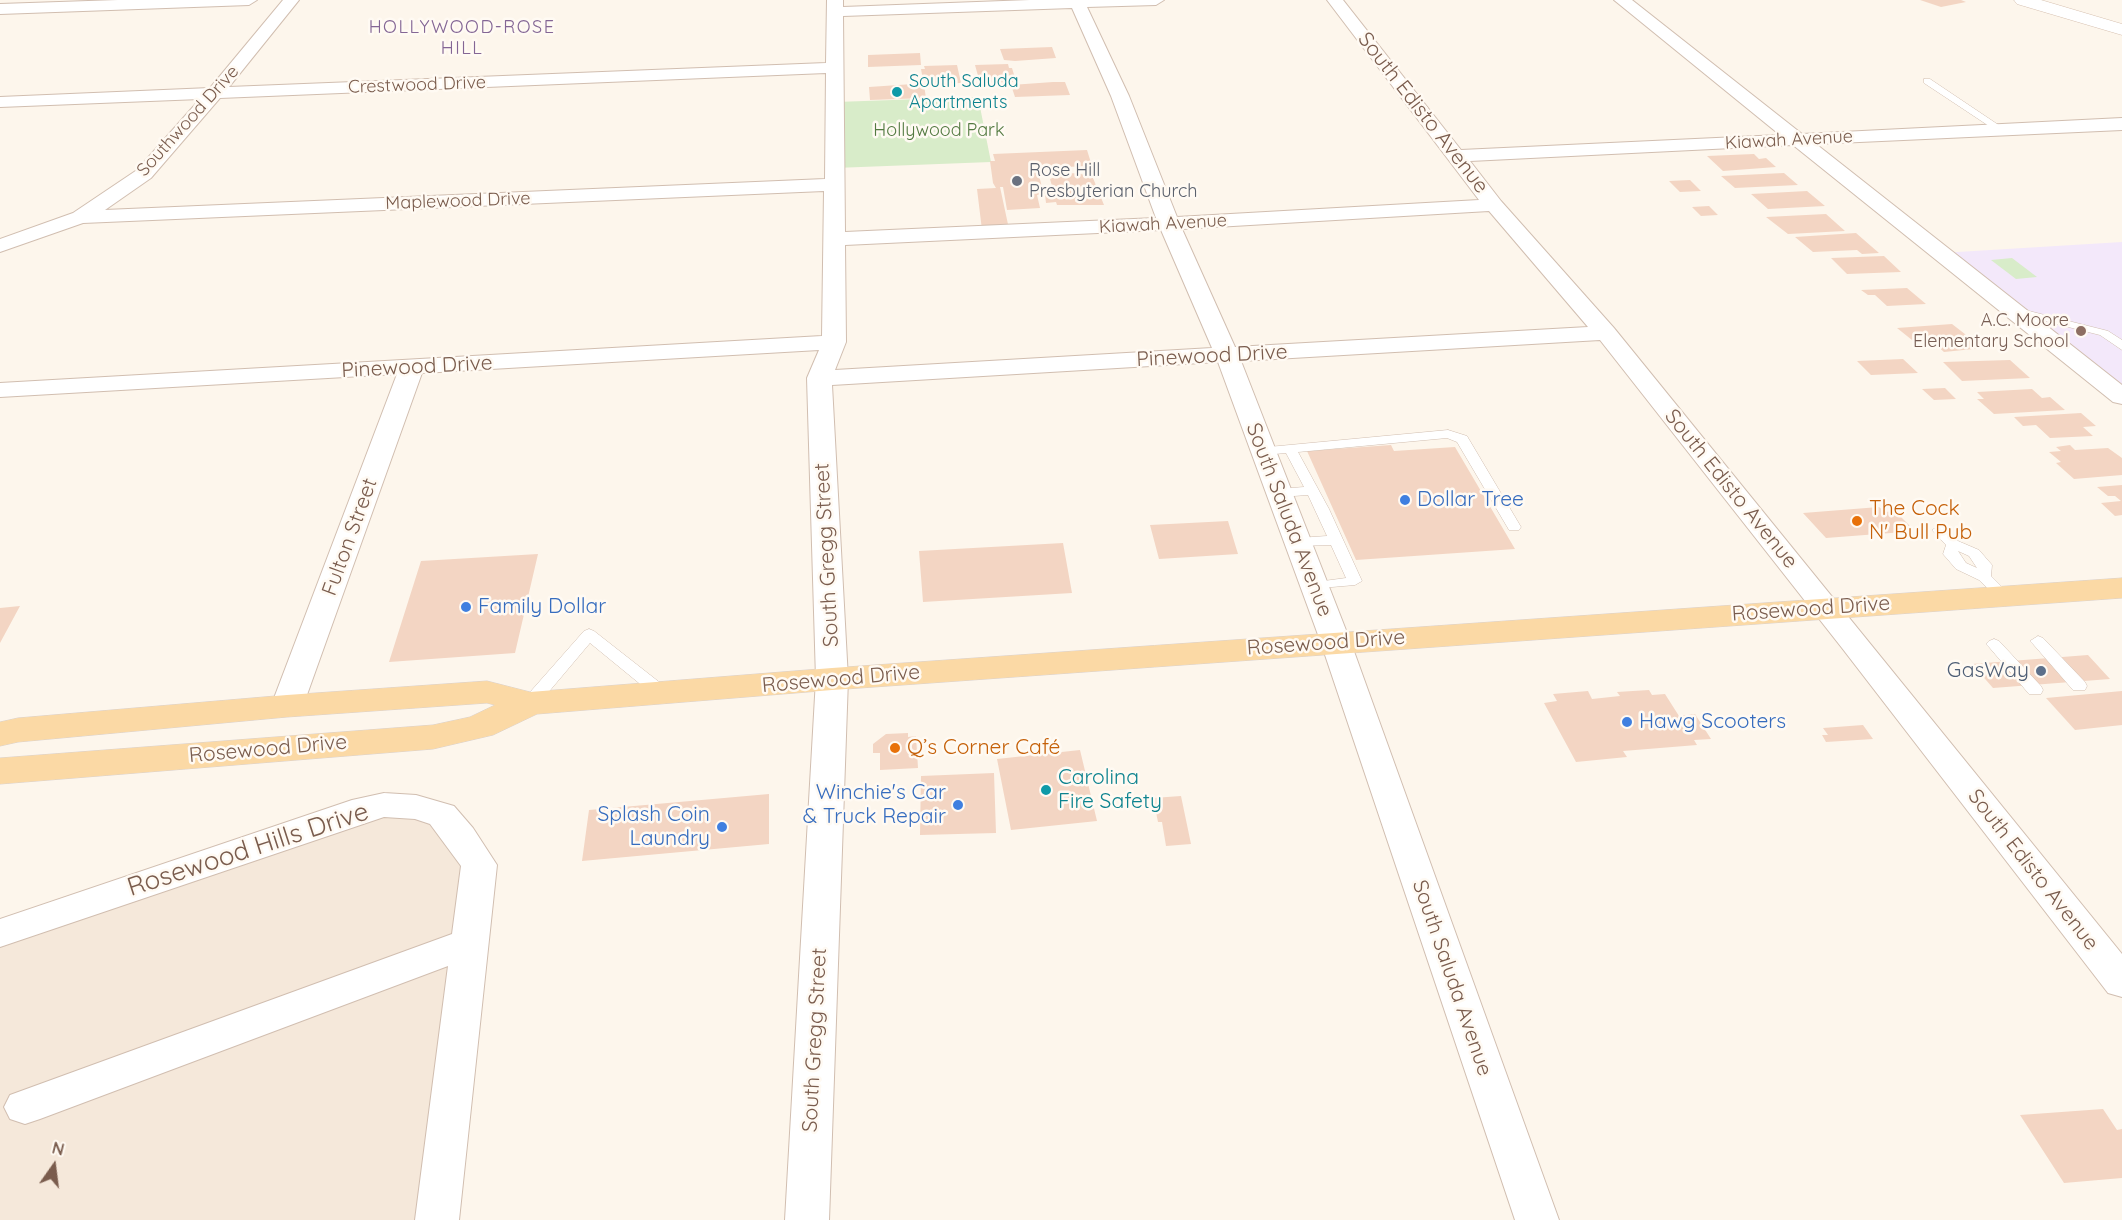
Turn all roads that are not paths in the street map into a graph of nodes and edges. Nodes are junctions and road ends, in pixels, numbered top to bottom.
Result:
1 (249, 0) edge
2 (291, 0) edge
3 (1156, 0) edge
4 (1335, 0) edge
5 (1622, 0) edge
6 (2023, 0) edge
7 (1076, 2) edge
8 (835, 6) edge
9 (0, 9) edge
10 (2122, 30) edge
11 (833, 68) junction
12 (1927, 81) dead end
13 (215, 93) junction
14 (0, 102) edge
15 (2122, 124) edge
16 (2001, 130) junction
17 (1798, 140) junction
18 (1456, 156) junction
19 (836, 185) junction
20 (1494, 205) junction
21 (80, 216) junction
22 (1169, 224) junction
23 (833, 239) junction
24 (0, 246) edge
25 (2013, 310) junction
26 (1605, 333) junction
27 (834, 342) junction
28 (2122, 346) edge
29 (1227, 355) junction
30 (412, 367) junction
31 (819, 378) junction
32 (0, 390) edge
33 (2122, 397) edge
34 (1276, 449) junction
35 (1312, 490) junction
36 (1279, 493) junction
37 (1514, 527) dead end
38 (1939, 530) dead end
39 (1336, 540) junction
40 (1298, 542) junction
41 (1314, 586) junction
42 (1994, 587) junction
43 (2122, 588) edge
44 (1827, 608) junction
45 (2038, 641) dead end
46 (1336, 642) junction
47 (1994, 644) dead end
48 (832, 679) junction
49 (2079, 686) dead end
50 (2035, 690) dead end
51 (662, 693) junction
52 (530, 704) junction
53 (287, 706) junction
54 (0, 734) edge
55 (0, 771) edge
56 (0, 933) edge
57 (471, 942) junction
58 (2122, 982) edge
59 (25, 1107) dead end
60 (438, 1220) edge
61 (807, 1220) edge
62 (1537, 1220) edge

1 - 9 street
2 - 13 street, Southwood Drive
3 - 7 street
4 - 18 street, South Edisto Avenue
5 - 17 street
6 - 10 main road
7 - 8 street
7 - 22 street, South Saluda Avenue
8 - 11 street, South Gregg Street
11 - 13 street, Crestwood Drive
11 - 19 street, South Gregg Street
12 - 16 lane
13 - 14 street, Crestwood Drive
13 - 21 street, Southwood Drive
15 - 16 street, Kiawah Avenue
16 - 17 street, Kiawah Avenue
17 - 18 street, Kiawah Avenue
17 - 25 street
18 - 20 street, South Edisto Avenue
19 - 21 street, Maplewood Drive
19 - 23 street, South Gregg Street
20 - 22 street, Kiawah Avenue
20 - 26 street, South Edisto Avenue
21 - 24 street, Southwood Drive
22 - 23 street, Kiawah Avenue
22 - 29 street, South Saluda Avenue
23 - 27 street, South Gregg Street
25 - 28 lane
25 - 33 street
26 - 29 street, Pinewood Drive
26 - 44 street, South Edisto Avenue
27 - 30 street, Pinewood Drive
27 - 31 street, South Gregg Street
29 - 31 street, Pinewood Drive
29 - 34 street, South Saluda Avenue
30 - 32 street, Pinewood Drive
30 - 53 street, Fulton Street
31 - 48 street, South Gregg Street
34 - 35 lane
34 - 36 street, South Saluda Avenue
34 - 37 lane
35 - 36 lane
35 - 39 lane
36 - 40 street, South Saluda Avenue
38 - 42 lane
39 - 40 lane
39 - 41 lane
40 - 41 street, South Saluda Avenue
41 - 46 street, South Saluda Avenue
42 - 43 main road, Rosewood Drive
42 - 44 main road, Rosewood Drive
44 - 46 main road, Rosewood Drive
44 - 58 street, South Edisto Avenue
45 - 49 lane
46 - 48 main road, Rosewood Drive
46 - 62 street, South Saluda Avenue
47 - 50 lane
48 - 51 main road, Rosewood Drive
48 - 61 street, South Gregg Street
51 - 52 main road, Rosewood Drive
51 - 52 lane
52 - 53 main road, Rosewood Drive
52 - 55 main road, Rosewood Drive
53 - 54 main road, Rosewood Drive
56 - 57 street, Rosewood Hills Drive
57 - 59 street
57 - 60 street, Rosewood Hills Drive

